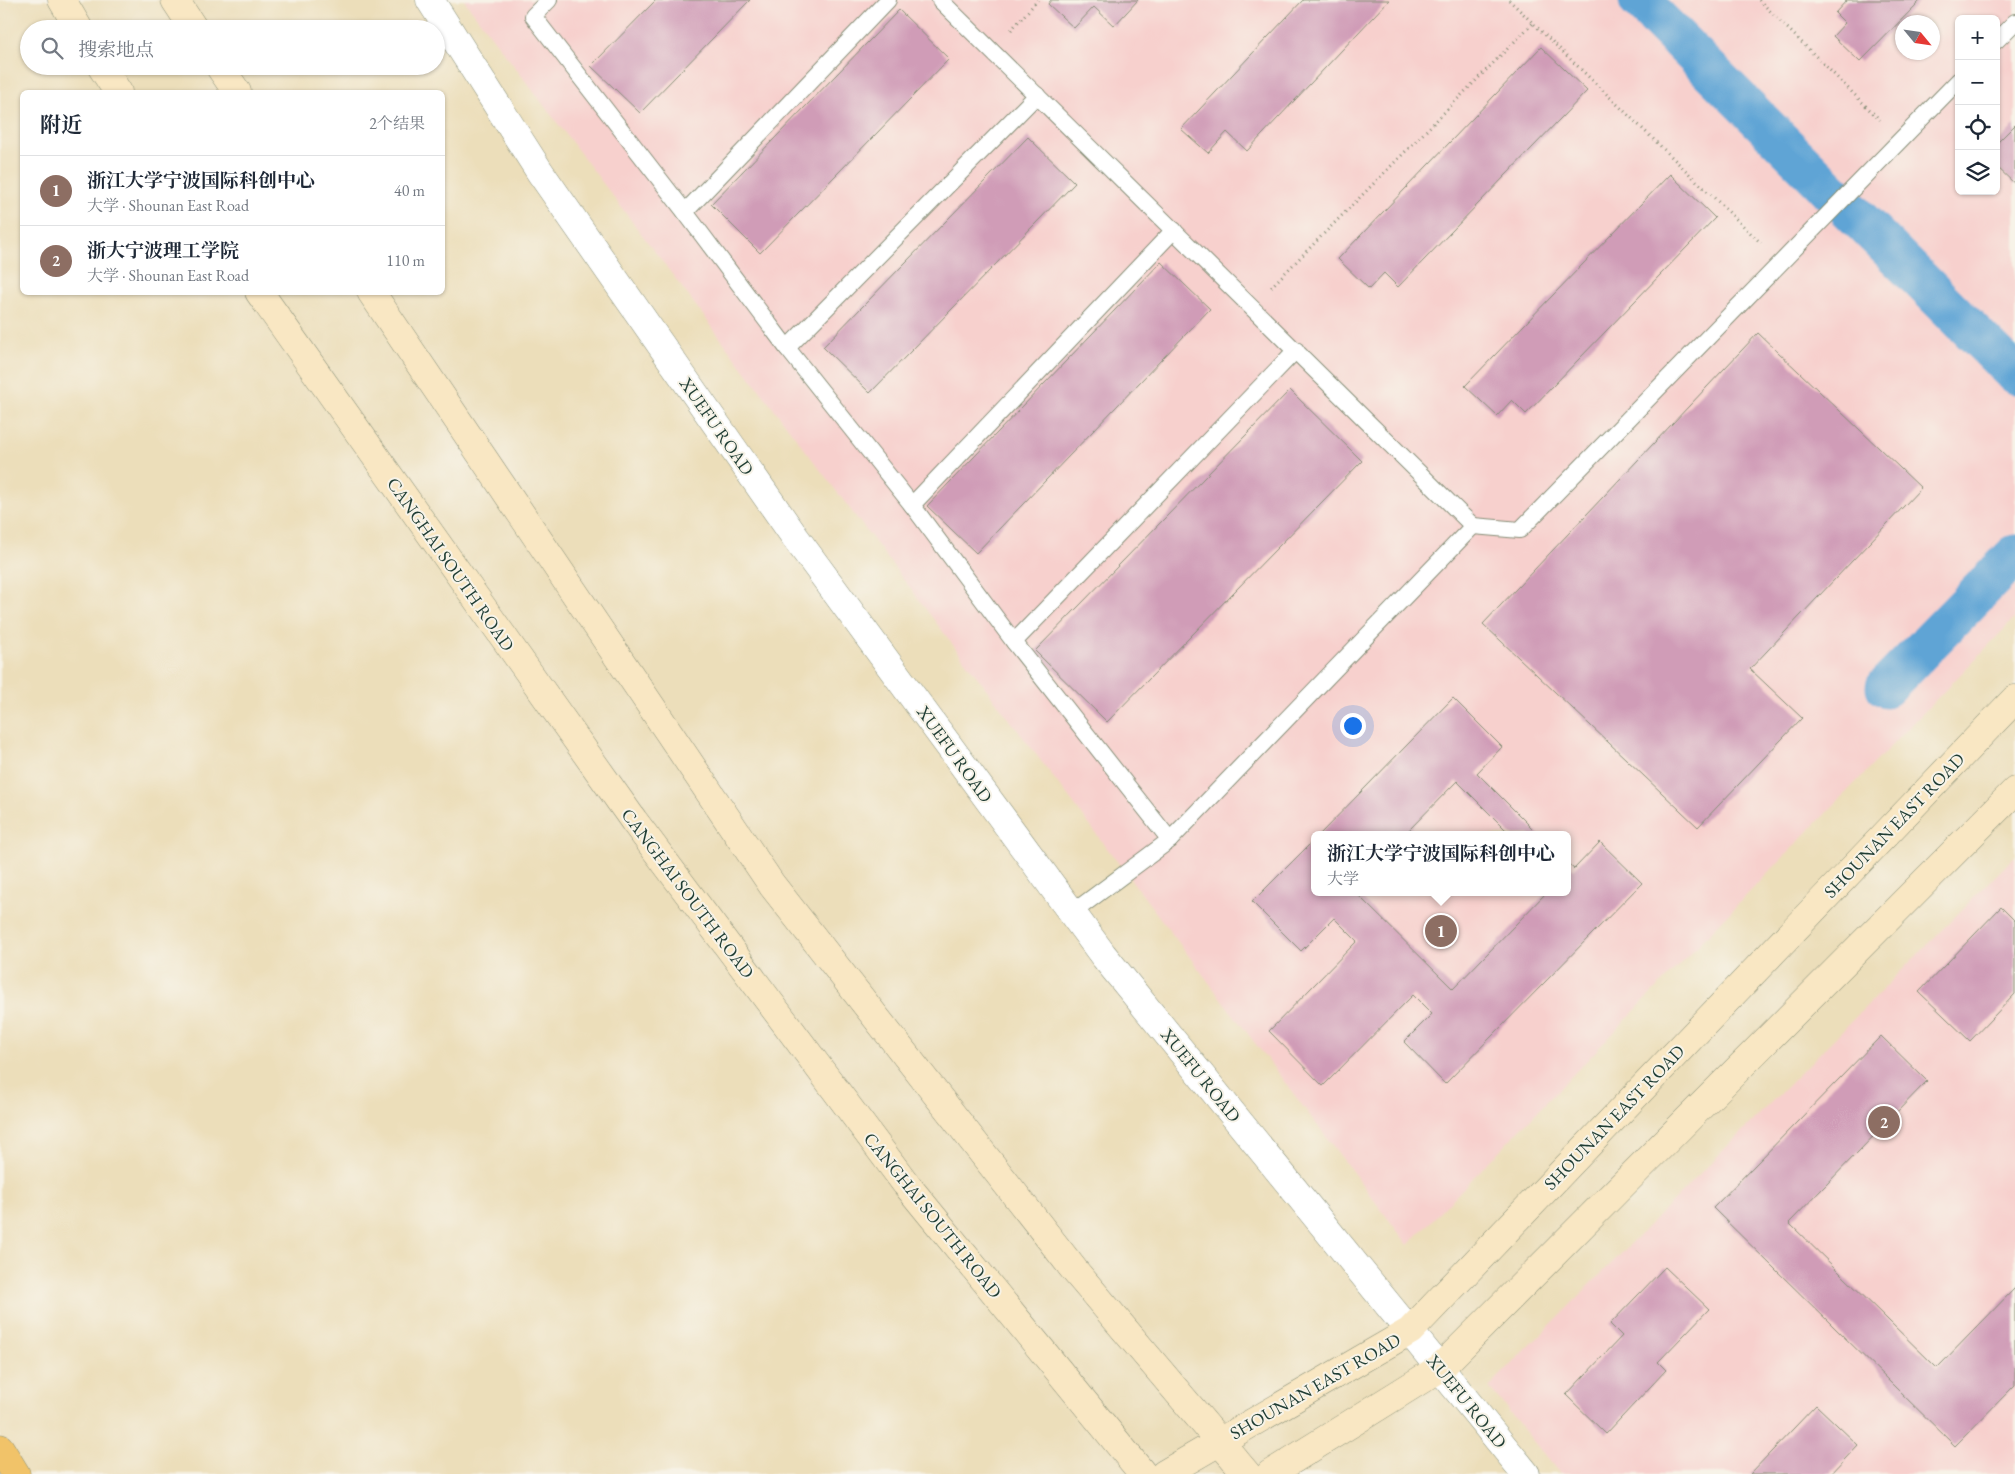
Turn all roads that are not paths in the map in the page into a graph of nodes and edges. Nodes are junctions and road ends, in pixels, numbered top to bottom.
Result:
1 (62, 0) edge
2 (175, 0) edge
3 (430, 0) edge
4 (549, 0) edge
5 (888, 0) edge
6 (940, 0) edge
7 (74, 20) edge
8 (188, 20) edge
9 (443, 20) edge
10 (2015, 22) edge
11 (445, 23) edge
12 (2000, 37) edge
13 (108, 75) edge
14 (225, 75) edge
15 (1955, 84) edge
16 (117, 90) edge
17 (236, 90) edge
18 (1037, 95) junction
19 (685, 212) junction
20 (1174, 230) junction
21 (261, 295) edge
22 (372, 295) edge
23 (787, 348) junction
24 (1296, 350) junction
25 (912, 505) junction
26 (1473, 526) junction
27 (1014, 642) junction
28 (2015, 699) edge
29 (2015, 791) edge
30 (1170, 840) junction
31 (1072, 913) junction
32 (1410, 1331) junction
33 (1440, 1368) junction
34 (1220, 1442) junction
35 (0, 1448) edge
36 (16, 1474) edge
37 (1143, 1474) edge
38 (1164, 1474) edge
39 (1247, 1474) edge
40 (1270, 1474) edge
41 (1526, 1474) edge

1 - 7 main road
2 - 8 main road
3 - 9 street, XUEFU ROAD
4 - 19 lane
5 - 19 lane
6 - 18 lane
10 - 12 lane
11 - 31 street, XUEFU ROAD
13 - 16 main road
14 - 17 main road
15 - 26 lane
18 - 20 lane
18 - 23 lane
19 - 23 lane
20 - 24 lane
20 - 25 lane
21 - 37 main road, CANGHAI SOUTH ROAD
22 - 34 main road
23 - 25 lane
24 - 26 lane
24 - 27 lane
25 - 27 lane
26 - 30 lane
27 - 30 lane
28 - 32 main road, SHOUNAN EAST ROAD
29 - 33 main road
30 - 31 lane
31 - 32 street, XUEFU ROAD
32 - 33 street, XUEFU ROAD
32 - 34 main road, SHOUNAN EAST ROAD
33 - 40 main road
33 - 41 street, XUEFU ROAD
34 - 38 main road, SHOUNAN EAST ROAD
34 - 39 main road
35 - 36 highway

